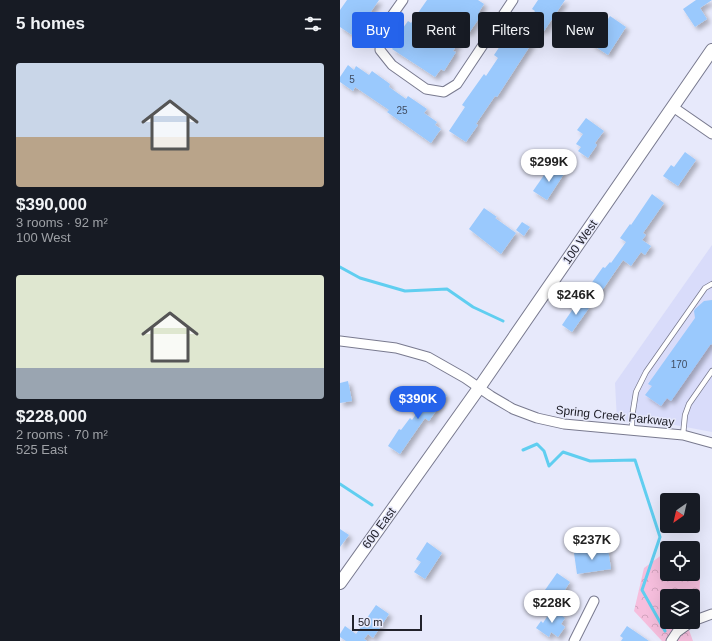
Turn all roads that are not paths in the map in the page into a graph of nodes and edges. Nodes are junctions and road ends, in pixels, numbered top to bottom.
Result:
1 (404, 0) edge
2 (513, 0) edge
3 (712, 50) edge
4 (673, 107) junction
5 (712, 134) edge
6 (712, 284) edge
7 (340, 341) edge
8 (712, 371) edge
9 (479, 388) junction
10 (632, 431) junction
11 (683, 435) junction
12 (712, 443) edge
13 (419, 473) joint
14 (341, 578) edge
15 (594, 601) dead end
16 (712, 614) edge
17 (700, 619) edge
18 (682, 629) edge
19 (574, 641) edge
20 (671, 641) edge

1 - 2 street
3 - 4 street, 100 West
4 - 5 street
4 - 9 street, 100 West
6 - 10 lane
7 - 9 street, Spring Creek Parkway
8 - 11 lane
9 - 10 street, Spring Creek Parkway
9 - 13 street, 100 West
10 - 11 street, Spring Creek Parkway
11 - 12 street, Spring Creek Parkway
13 - 14 street, 600 East
15 - 19 street
16 - 17 street
18 - 20 street

